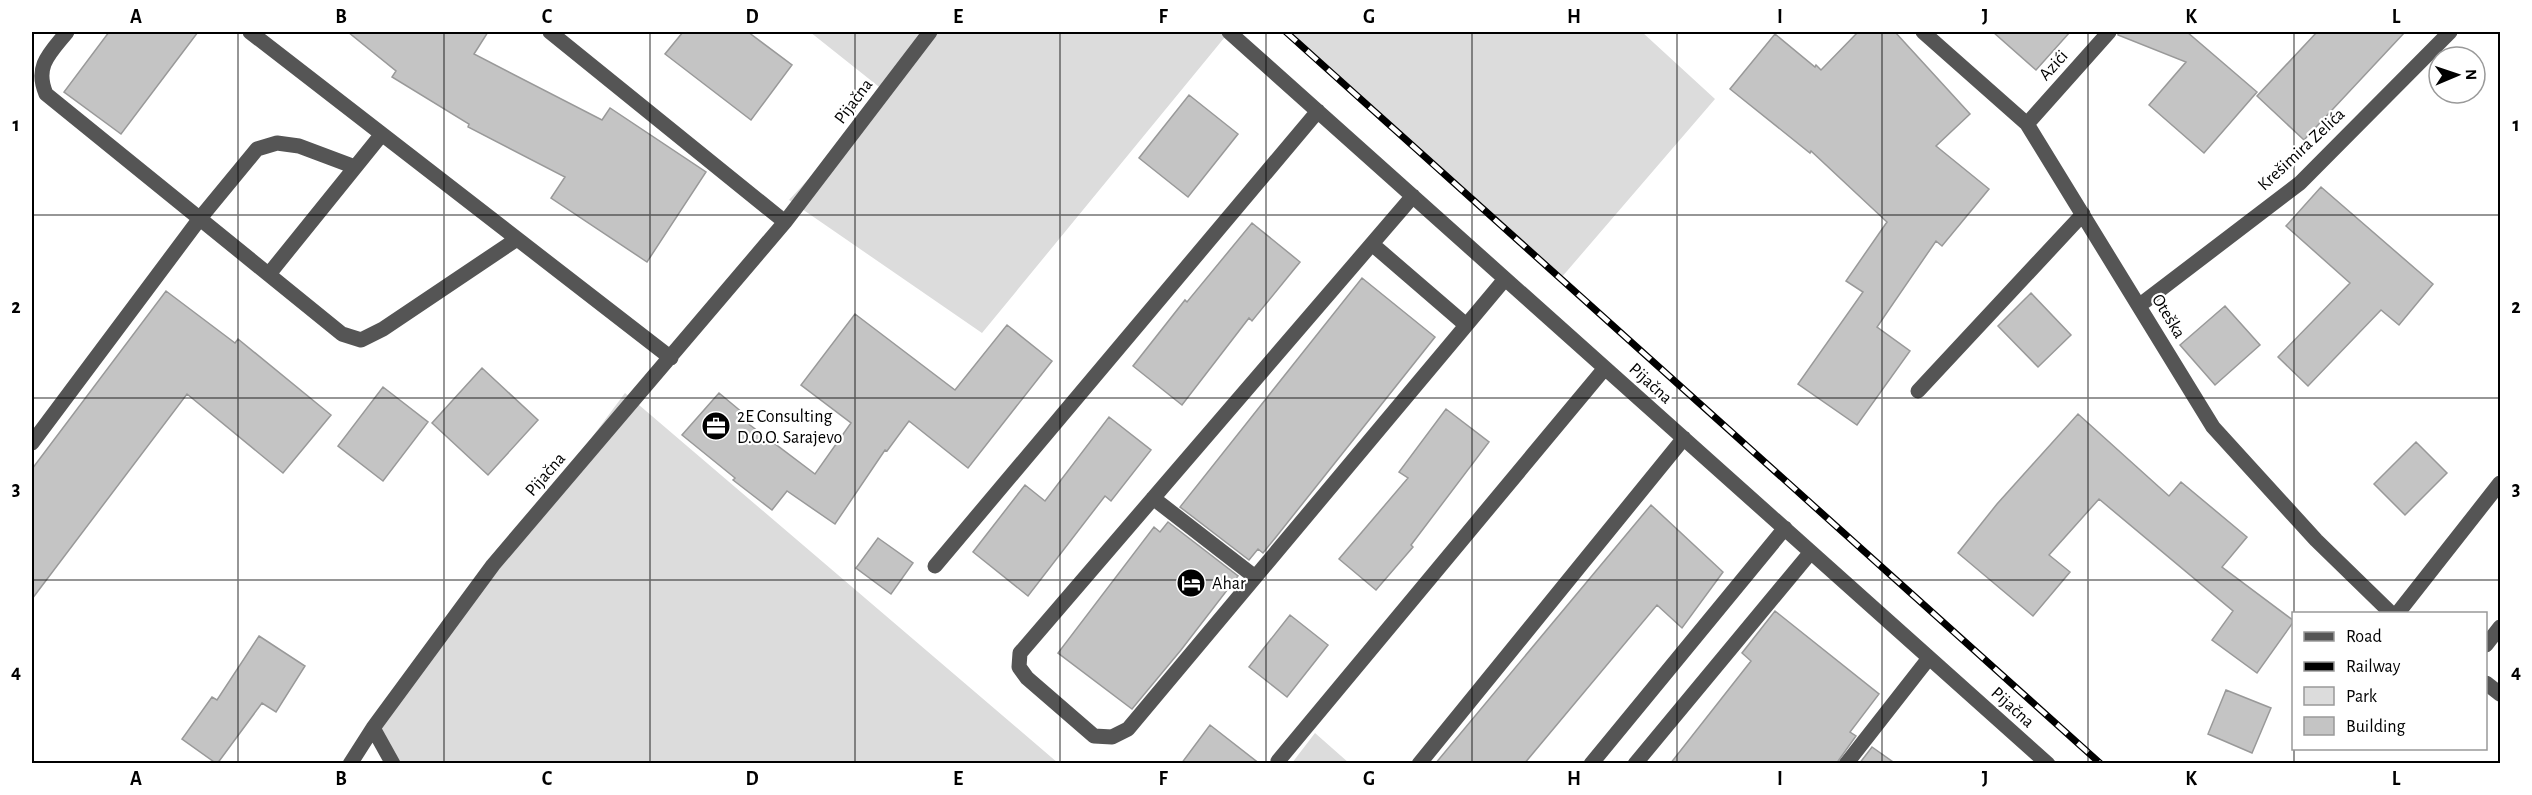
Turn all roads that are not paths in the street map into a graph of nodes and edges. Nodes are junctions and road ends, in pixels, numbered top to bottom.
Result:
1 (67, 32) edge
2 (250, 32) edge
3 (550, 32) edge
4 (930, 32) edge
5 (1229, 32) edge
6 (1923, 32) edge
7 (2109, 32) edge
8 (2450, 32) edge
9 (1318, 111) junction
10 (2027, 124) junction
11 (382, 134) junction
12 (355, 167) junction
13 (1413, 196) junction
14 (2083, 214) junction
15 (201, 217) junction
16 (785, 222) junction
17 (518, 239) junction
18 (1372, 244) junction
19 (269, 274) junction
20 (1505, 279) junction
21 (2140, 305) junction
22 (1466, 325) junction
23 (671, 358) junction
24 (1605, 368) junction
25 (1918, 391) dead end
26 (1684, 438) junction
27 (32, 443) edge
28 (2500, 483) edge
29 (1153, 498) junction
30 (1785, 528) junction
31 (1811, 552) junction
32 (935, 566) dead end
33 (1255, 577) junction
34 (2390, 612) edge
35 (2399, 612) edge
36 (2500, 627) edge
37 (2487, 644) edge
38 (1929, 658) junction
39 (2487, 683) edge
40 (2500, 694) edge
41 (373, 728) junction
42 (1278, 760) dead end
43 (350, 764) edge
44 (393, 764) edge
45 (1419, 764) edge
46 (1591, 764) edge
47 (1635, 764) edge
48 (1846, 764) edge
49 (2048, 764) edge

1 - 15 street
2 - 11 street
3 - 16 street
4 - 16 street, Pijačna
5 - 9 street, Pijačna
6 - 10 street, Oteška
7 - 10 street, Azići
8 - 21 street, Krešimira Zelića
9 - 13 street, Pijačna
9 - 32 street
10 - 14 street, Oteška
11 - 12 street
11 - 17 street
12 - 15 street
12 - 19 street
13 - 18 street
13 - 20 street, Pijačna
14 - 21 street, Oteška
14 - 25 street
15 - 19 street
15 - 27 street
16 - 23 street, Pijačna
17 - 19 street
17 - 23 street
18 - 22 street
18 - 29 street
20 - 22 street
20 - 24 street, Pijačna
21 - 34 street, Oteška
22 - 33 street
23 - 41 street, Pijačna
24 - 26 street, Pijačna
24 - 42 street
26 - 30 street, Pijačna
26 - 45 street
28 - 35 street
29 - 33 street
29 - 33 street
30 - 31 street, Pijačna
30 - 46 street
31 - 38 street, Pijačna
31 - 47 street
36 - 37 street
38 - 48 street
38 - 49 street, Pijačna
39 - 40 street
41 - 43 street, Pijačna
41 - 44 street

